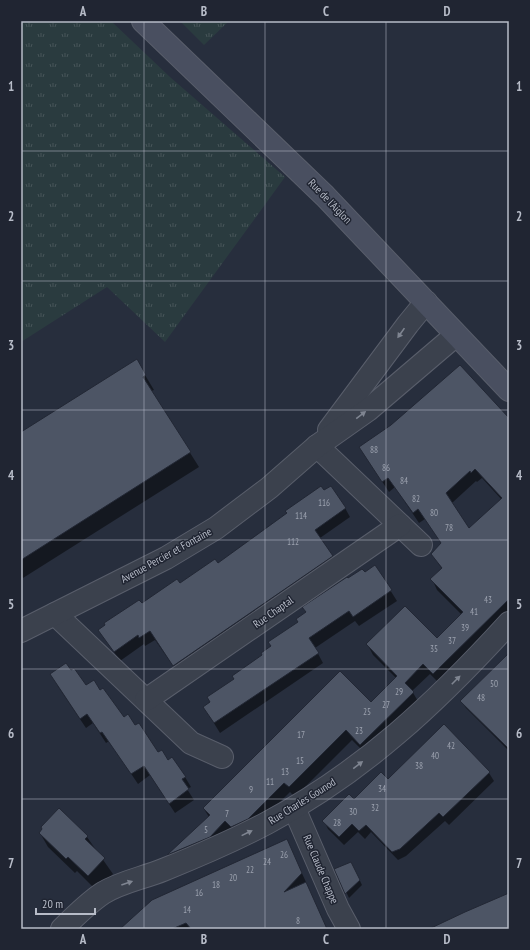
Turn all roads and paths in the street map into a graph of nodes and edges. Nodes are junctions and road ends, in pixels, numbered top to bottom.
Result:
1 (143, 21) edge
2 (426, 302) junction
3 (456, 335) junction
4 (509, 390) edge
5 (317, 446) junction
6 (400, 525) junction
7 (421, 545) dead end
8 (55, 614) junction
9 (509, 623) edge
10 (21, 631) edge
11 (146, 700) junction
12 (222, 757) dead end
13 (294, 808) junction
14 (62, 929) edge
15 (349, 929) edge

1 - 2 main road, Rue de l'Aiglon
2 - 3 main road, Rue de l'Aiglon
2 -> 5 street, Avenue Percier et Fontaine
3 - 4 main road, Rue de l'Aiglon
5 -> 3 street, Avenue Percier et Fontaine
5 - 6 street
5 - 8 street, Avenue Percier et Fontaine
6 - 7 street
6 - 11 street, Rue Chaptal
8 - 10 street, Avenue Percier et Fontaine
8 - 11 street
13 -> 9 street, Rue Charles Gounod
11 - 12 street
14 -> 13 street, Rue Charles Gounod
13 - 15 street, Rue Claude Chappe

